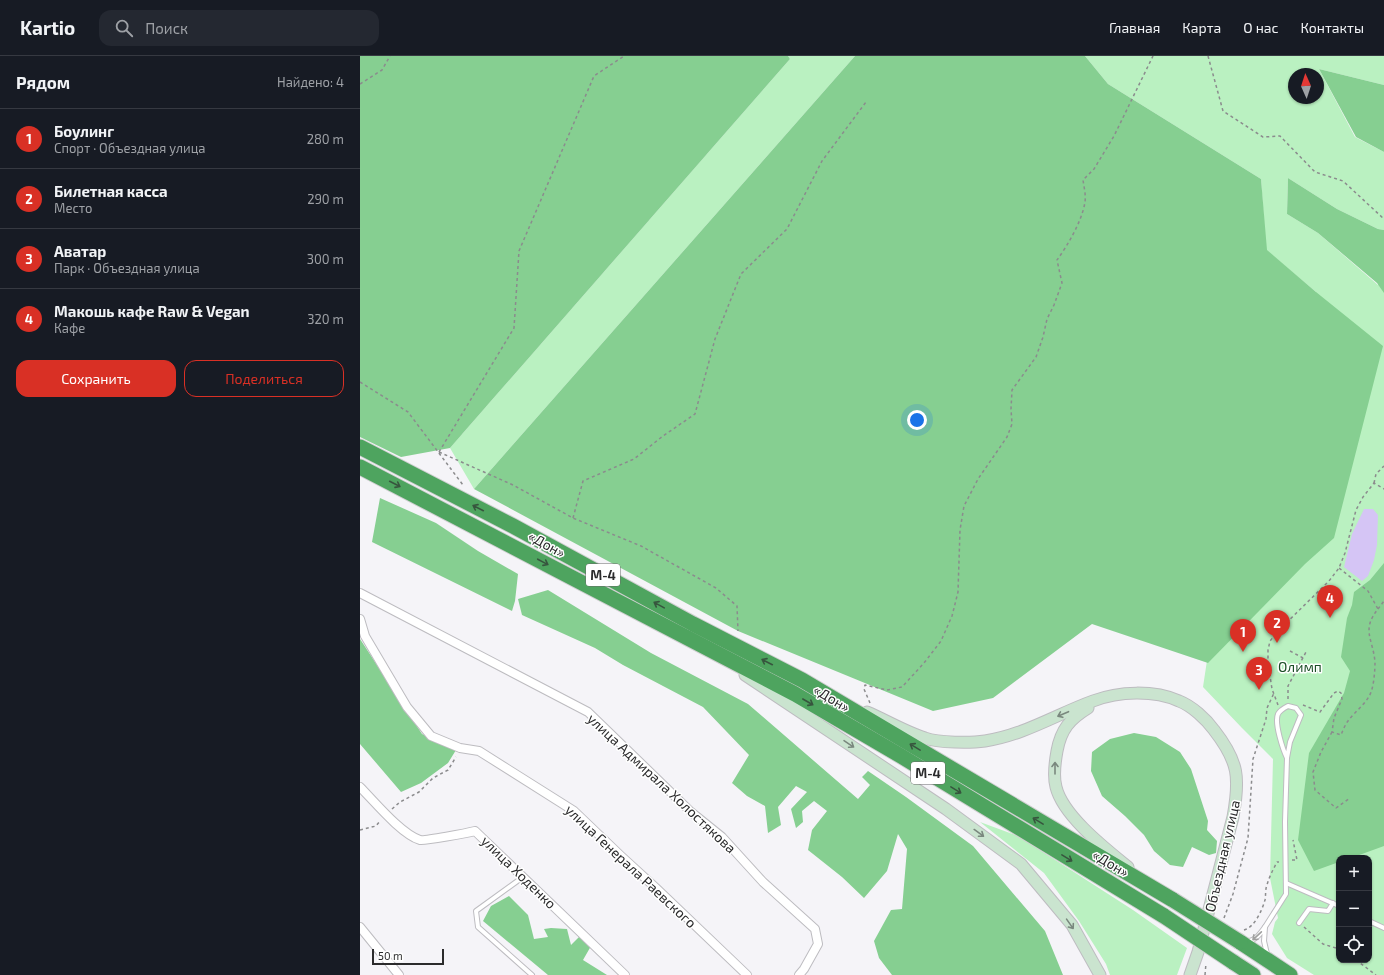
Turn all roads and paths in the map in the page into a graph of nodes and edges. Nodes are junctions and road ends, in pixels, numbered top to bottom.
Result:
1 (390, 56) edge
2 (624, 56) edge
3 (1153, 56) edge
4 (1208, 56) edge
5 (360, 84) edge
6 (866, 102) dead end
7 (1384, 219) edge
8 (360, 382) edge
9 (360, 447) edge
10 (439, 452) junction
11 (360, 466) edge
12 (1384, 466) edge
13 (1374, 483) junction
14 (1384, 489) edge
15 (466, 490) dead end
16 (574, 518) junction
17 (1339, 568) junction
18 (360, 593) edge
19 (1384, 601) edge
20 (1378, 609) junction
21 (360, 619) edge
22 (738, 631) dead end
23 (687, 638) junction
24 (1290, 651) dead end
25 (1306, 652) dead end
26 (1303, 658) junction
27 (802, 680) junction
28 (1274, 693) junction
29 (1140, 694) junction
30 (1288, 699) dead end
31 (1282, 701) dead end
32 (1277, 703) junction
33 (1302, 705) dead end
34 (1282, 709) junction
35 (876, 716) junction
36 (1332, 732) junction
37 (460, 748) junction
38 (1287, 758) junction
39 (360, 787) edge
40 (1350, 798) dead end
41 (386, 814) junction
42 (360, 830) edge
43 (524, 877) junction
44 (1286, 883) junction
45 (1156, 890) junction
46 (1333, 903) junction
47 (1336, 904) edge
48 (1224, 921) dead end
49 (1372, 922) edge
50 (1299, 923) joint
51 (360, 927) edge
52 (1265, 927) junction
53 (1384, 928) edge
54 (1240, 942) junction
55 (1336, 949) edge
56 (1270, 962) junction
57 (1360, 963) edge
58 (1203, 969) dead end
59 (399, 975) edge
60 (532, 975) edge
61 (625, 975) edge
62 (747, 975) edge
63 (799, 975) edge
64 (1100, 975) edge
65 (1190, 975) edge
66 (1206, 975) edge
67 (1252, 975) edge
68 (1290, 975) edge
69 (1376, 975) edge

1 - 5 path
2 - 10 path
3 - 35 path
4 - 7 path
6 - 16 path
8 - 10 path
27 -> 9 highway, «Дон» / М-4
10 - 15 path
10 - 16 path
11 -> 23 highway, «Дон» / М-4
12 - 13 path
13 - 14 path
13 - 17 path
16 - 22 path
17 - 20 path
17 - 28 path
18 - 63 street, улица Адмирала Холостякова
19 - 20 path
20 - 36 path
21 - 37 street, улица Генерала Раевского
23 -> 64 main road
23 -> 67 highway, «Дон» / М-4, bridge
24 - 26 path
25 - 26 path
26 - 30 path
27 - 35 main road
45 -> 27 highway, «Дон» / М-4
28 - 32 path
28 - 48 path
29 -> 35 main road
45 -> 29 main road
29 - 65 main road, Объездная улица
31 - 32 path
32 - 34 path
33 - 36 path
34 - 38 lane
34 - 38 lane
36 - 40 path
37 - 41 path
37 - 62 street, улица Генерала Раевского
38 - 44 lane
39 - 41 street, улица Ходенко
41 - 42 path
41 - 43 street, улица Ходенко
43 - 60 lane
43 - 61 street, улица Ходенко
44 - 46 lane
44 - 52 lane
45 - 54 highway, «Дон» / М-4, bridge
46 - 47 lane
46 - 50 lane
49 - 53 lane
50 - 55 path
51 - 59 street
52 -> 54 lane
52 - 56 lane
54 - 56 highway, «Дон» / М-4
56 - 68 highway, «Дон» / М-4
57 - 69 path
58 - 66 path

